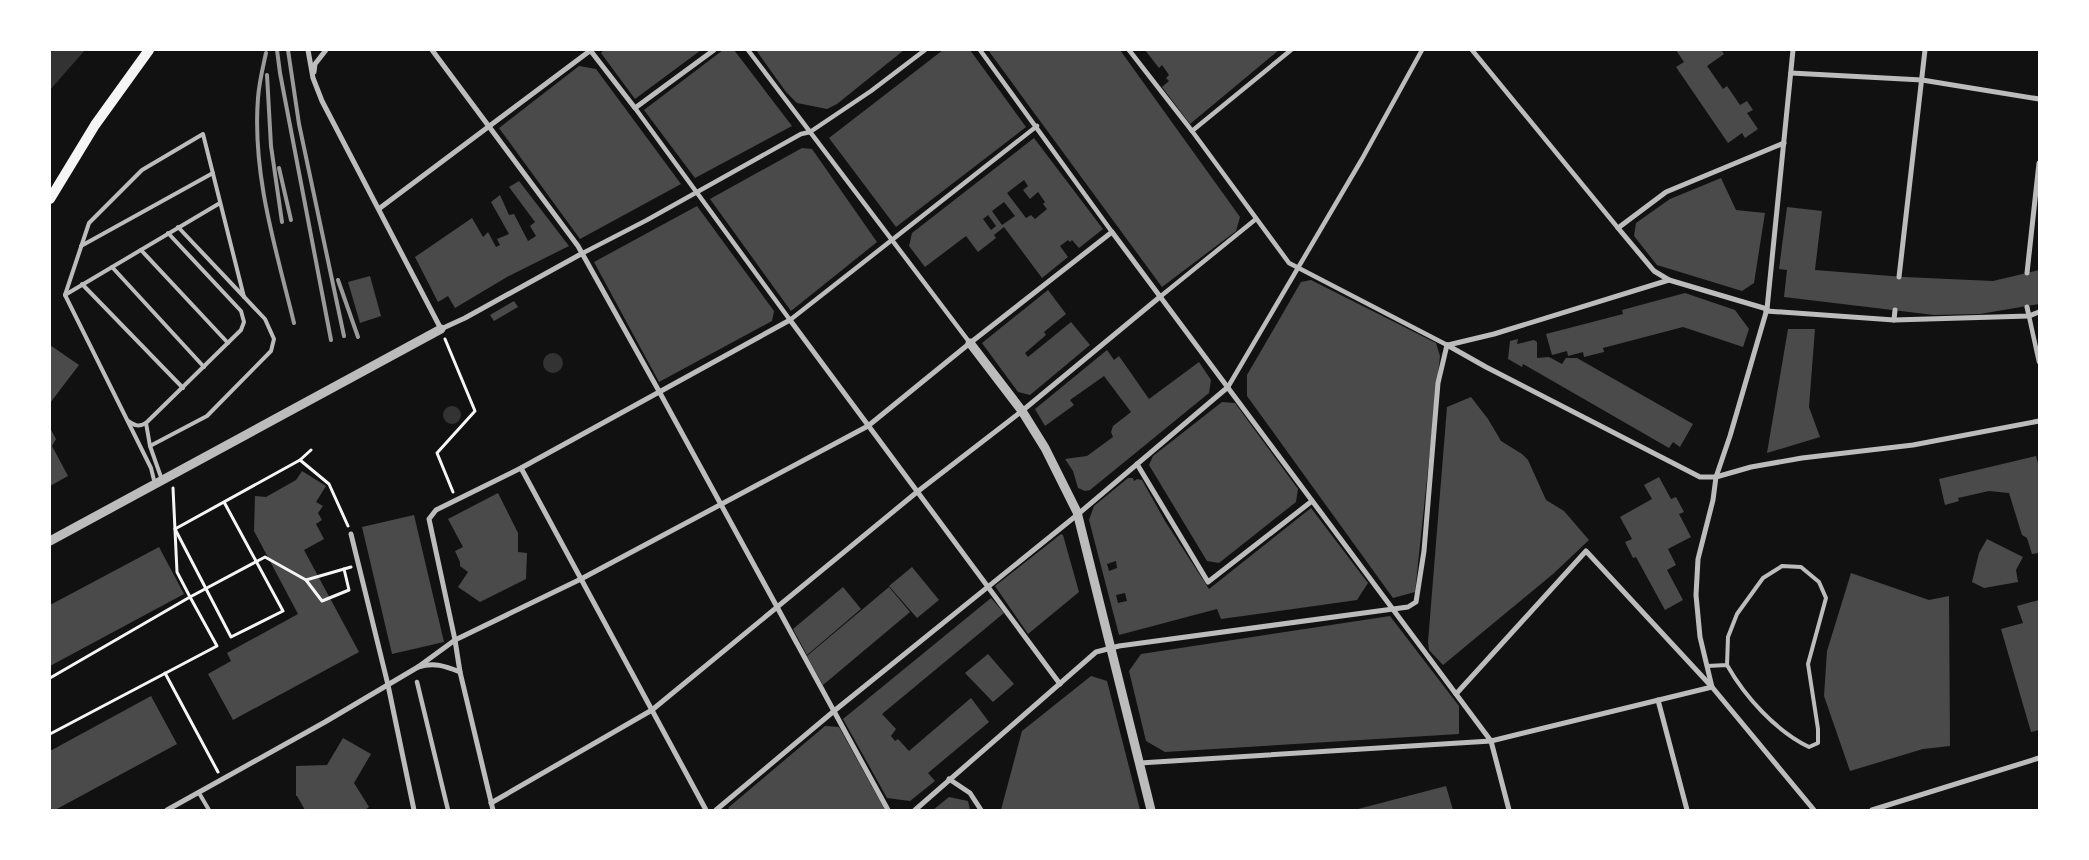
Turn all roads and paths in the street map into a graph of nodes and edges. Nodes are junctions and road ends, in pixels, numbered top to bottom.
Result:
1 (149, 50) edge
2 (308, 50) edge
3 (326, 50) edge
4 (432, 50) edge
5 (590, 50) edge
6 (714, 50) edge
7 (748, 50) edge
8 (925, 50) edge
9 (980, 50) edge
10 (1129, 50) edge
11 (1291, 50) edge
12 (1422, 50) edge
13 (1472, 50) edge
14 (1793, 50) edge
15 (1925, 50) edge
16 (1791, 73) junction
17 (313, 78) junction
18 (1922, 80) junction
19 (2039, 99) edge
20 (635, 108) junction
21 (488, 126) junction
22 (1037, 126) junction
23 (1192, 131) junction
24 (810, 132) junction
25 (1784, 143) junction
26 (2039, 162) edge
27 (213, 173) junction
28 (696, 191) junction
29 (50, 198) edge
30 (220, 203) junction
31 (380, 208) junction
32 (1256, 219) junction
33 (178, 227) junction
34 (1618, 228) junction
35 (1112, 232) junction
36 (168, 233) junction
37 (893, 240) junction
38 (81, 246) junction
39 (141, 250) junction
40 (581, 254) junction
41 (112, 267) junction
42 (1298, 268) junction
43 (2027, 273) dead end
44 (1899, 277) dead end
45 (1669, 280) junction
46 (82, 284) junction
47 (64, 295) junction
48 (1161, 296) junction
49 (244, 297) junction
50 (2027, 306) dead end
51 (1767, 310) junction
52 (1895, 310) dead end
53 (2039, 312) edge
54 (2029, 316) junction
55 (790, 320) junction
56 (1894, 320) junction
57 (441, 329) junction
58 (228, 343) junction
59 (970, 343) junction
60 (1448, 345) junction
61 (2039, 362) edge
62 (204, 367) junction
63 (1228, 387) junction
64 (183, 388) junction
65 (660, 393) junction
66 (1022, 411) junction
67 (126, 419) junction
68 (2039, 421) edge
69 (146, 423) junction
70 (868, 426) junction
71 (150, 446) junction
72 (311, 450) dead end
73 (300, 460) junction
74 (1137, 464) junction
75 (521, 468) junction
76 (172, 475) junction
77 (1716, 477) junction
78 (158, 482) junction
79 (917, 492) junction
80 (456, 499) junction
81 (1312, 501) junction
82 (224, 502) junction
83 (720, 504) junction
84 (1077, 515) junction
85 (175, 529) junction
86 (351, 534) joint
87 (50, 541) edge
88 (581, 579) junction
89 (306, 580) junction
90 (988, 587) junction
91 (190, 597) junction
92 (776, 607) junction
93 (1392, 608) junction
94 (455, 640) junction
95 (1111, 648) junction
96 (1727, 665) junction
97 (418, 666) junction
98 (1707, 666) junction
99 (460, 672) junction
100 (165, 673) junction
101 (50, 678) edge
102 (417, 682) dead end
103 (1060, 684) junction
104 (388, 685) junction
105 (1712, 687) junction
106 (1456, 694) junction
107 (1658, 700) junction
108 (652, 710) junction
109 (834, 711) junction
110 (50, 734) edge
111 (1491, 741) junction
112 (2039, 758) edge
113 (1140, 763) junction
114 (950, 779) junction
115 (222, 780) junction
116 (199, 793) junction
117 (491, 803) junction
118 (167, 810) edge
119 (209, 810) edge
120 (414, 810) edge
121 (448, 810) edge
122 (493, 810) edge
123 (706, 810) edge
124 (716, 810) edge
125 (888, 810) edge
126 (915, 810) edge
127 (981, 810) edge
128 (1151, 810) edge
129 (1509, 810) edge
130 (1687, 810) edge
131 (1814, 810) edge
132 (1872, 810) edge

1 - 29 main road
2 - 17 street
3 - 17 street
4 - 21 street
5 - 20 street
5 - 21 street
6 - 20 street
7 - 24 street
8 - 24 street
9 - 22 street
10 - 23 street
11 - 23 street
12 - 42 street
13 - 34 street
14 - 16 street
15 - 18 street
16 - 18 street
16 - 25 street
17 - 31 street
18 - 19 street
18 - 44 street
20 - 28 street
21 - 31 street
21 - 40 street
22 - 35 street
22 - 37 street
23 - 32 street
24 - 28 street
24 - 37 street
25 - 34 street
25 - 51 street
26 - 43 street
27 - 30 lane
27 - 38 lane
27 - 38 lane
28 - 40 street
28 - 55 street
30 - 33 lane
30 - 49 lane
31 - 57 street
32 - 42 street
32 - 48 street
33 - 36 lane
33 - 49 lane
34 - 45 street
35 - 48 street
35 - 59 street
36 - 39 lane
36 - 58 lane
37 - 55 street
37 - 59 street
38 - 47 lane
39 - 41 lane
39 - 58 lane
40 - 57 street
40 - 65 street
41 - 46 lane
41 - 62 lane
42 - 60 street
42 - 63 street
45 - 51 street
45 - 60 street
46 - 47 lane
46 - 64 lane
47 - 67 lane
48 - 63 street
48 - 66 street
49 - 71 lane
50 - 54 street
51 - 56 street
51 - 77 street
52 - 56 street
53 - 54 street
54 - 56 street
54 - 61 street
55 - 65 street
55 - 70 street
57 - 76 street
57 - 80 path
58 - 62 lane
59 - 66 street
59 - 70 street
60 - 77 street
60 - 93 street
62 - 64 lane
63 - 74 street
63 - 81 street
64 - 69 lane
65 - 75 street
65 - 83 street
66 - 79 street
66 - 84 street
67 - 69 lane
67 - 78 lane
68 - 77 street
69 - 71 lane
70 - 79 street
70 - 83 street
71 - 78 lane
72 - 73 path
73 - 82 path
73 - 86 path
74 - 81 street
74 - 84 street
75 - 80 street
75 - 88 street
76 - 78 street
76 - 85 path
77 - 98 street
78 - 87 street
79 - 90 street
79 - 92 street
80 - 94 street
81 - 93 street
82 - 85 path
82 - 85 path
83 - 88 street
83 - 92 street
84 - 90 street
84 - 95 street
85 - 91 path
86 - 104 street
88 - 94 street
88 - 108 street
89 - 89 path
89 - 91 path
90 - 103 street
90 - 109 street
91 - 100 path
91 - 101 path
92 - 108 street
92 - 109 street
93 - 95 street
93 - 106 street
94 - 97 street
94 - 99 street
95 - 103 street
95 - 113 street
96 - 96 lane
96 - 98 lane
97 - 99 street
97 - 104 street
98 - 105 street
99 - 117 street
100 - 110 path
100 - 115 path
102 - 121 street
103 - 114 street
104 - 115 street
104 - 120 street
105 - 106 street
105 - 107 street
105 - 131 street
106 - 111 street
107 - 111 street
107 - 130 street
108 - 117 street
108 - 123 street
109 - 124 street
109 - 125 street
111 - 113 street
111 - 129 street
112 - 132 street
113 - 128 street
114 - 126 street
114 - 127 street
115 - 116 street
116 - 118 street
116 - 119 lane
117 - 122 street

